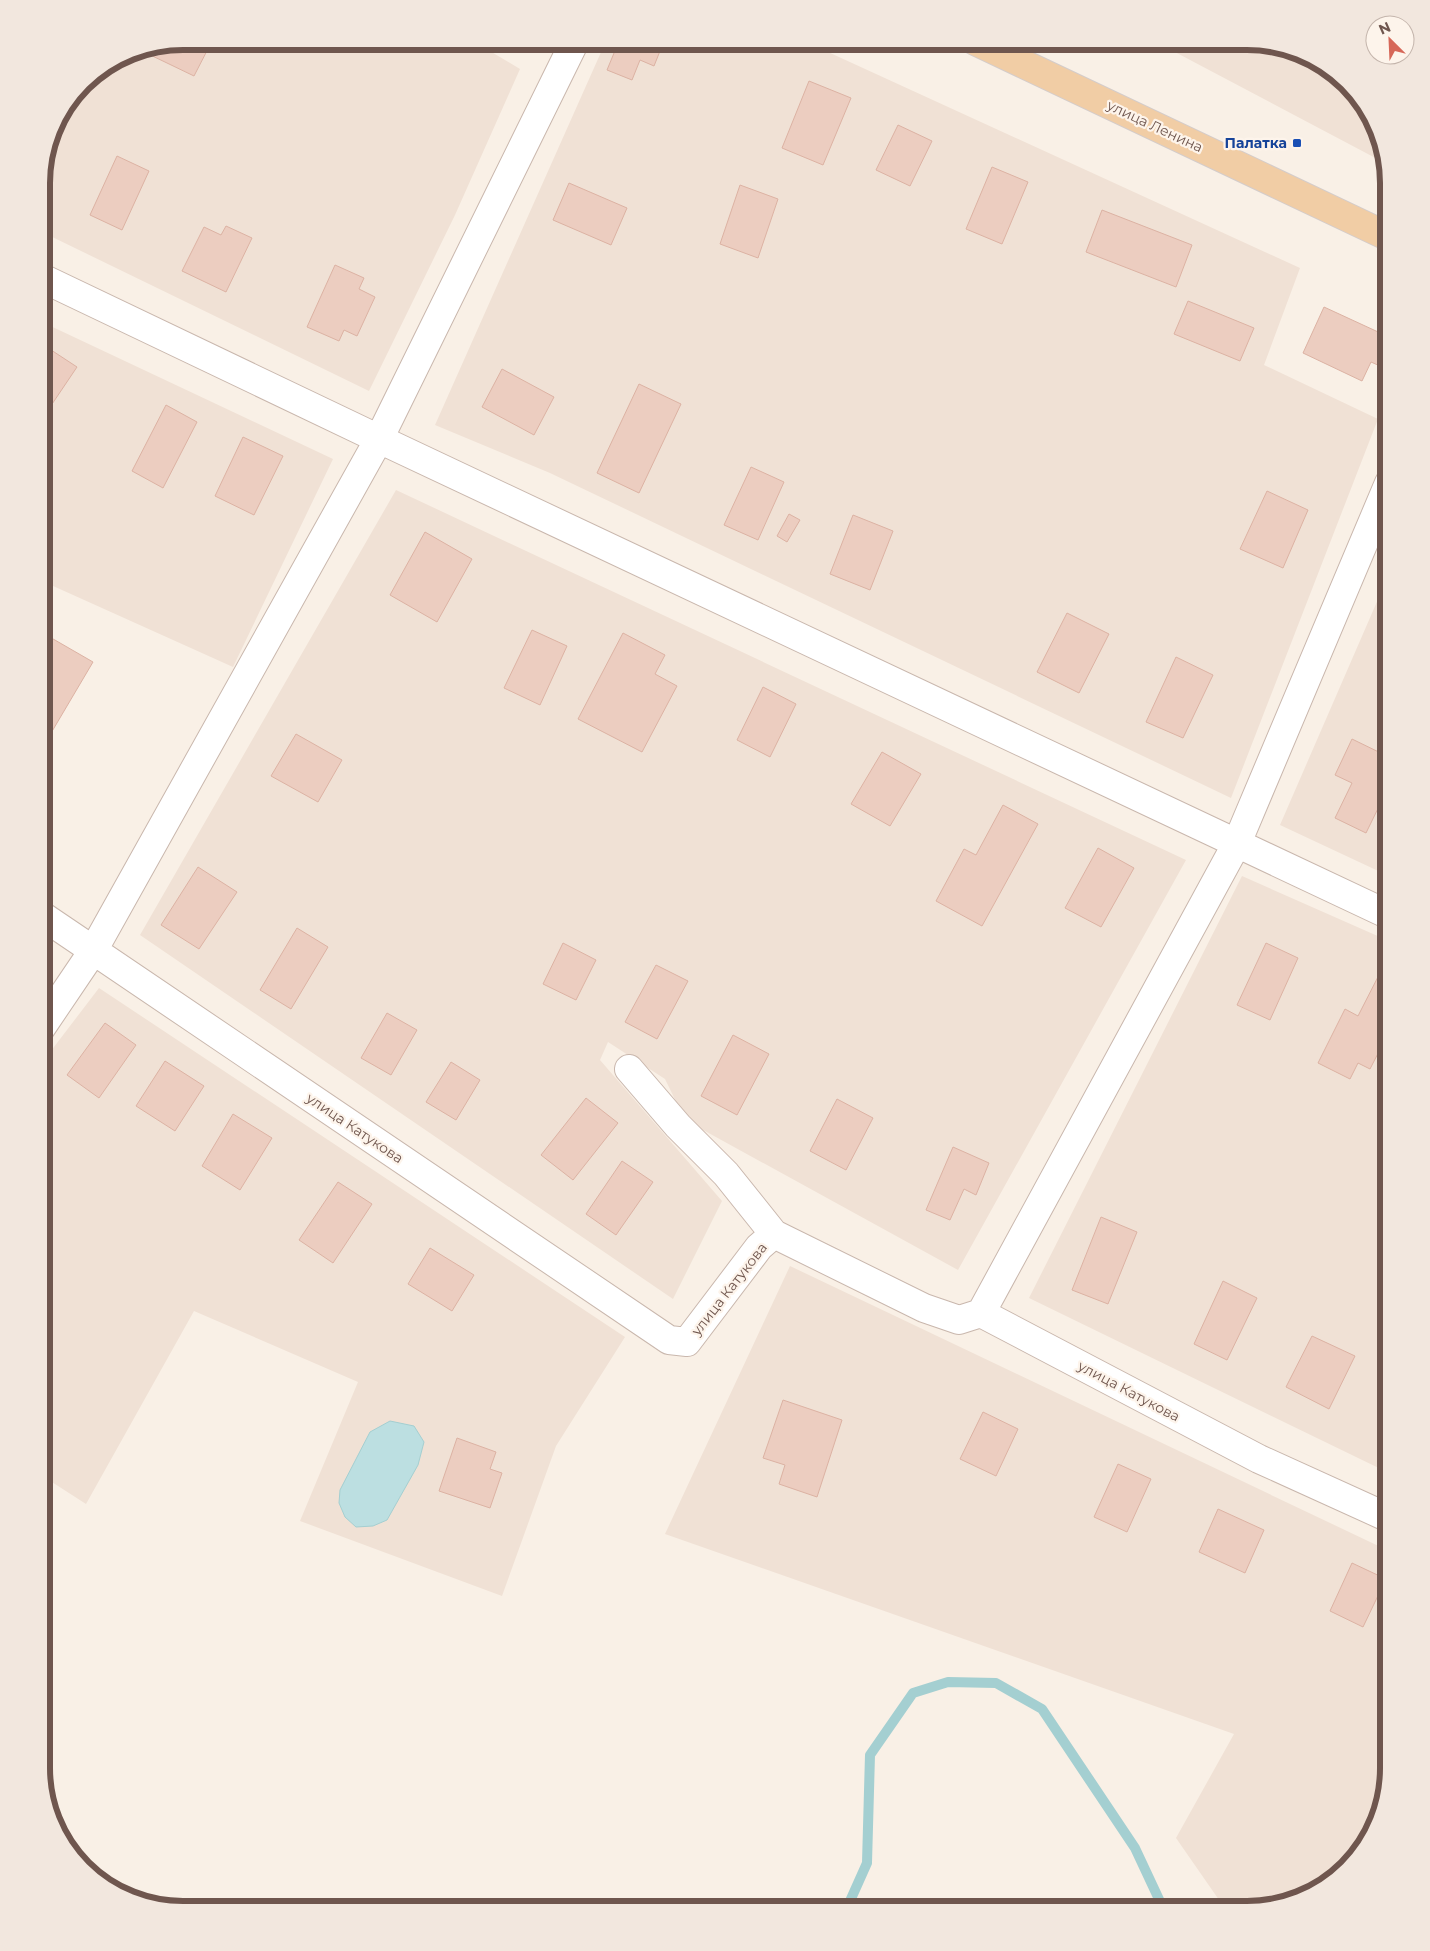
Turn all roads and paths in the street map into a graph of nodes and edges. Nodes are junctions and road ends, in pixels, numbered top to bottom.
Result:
1 (572, 50) edge
2 (992, 50) edge
3 (1380, 233) edge
4 (50, 282) edge
5 (379, 439) junction
6 (1380, 504) edge
7 (1237, 843) junction
8 (1380, 910) edge
9 (50, 921) edge
10 (93, 951) junction
11 (50, 1015) edge
12 (629, 1069) dead end
13 (774, 1234) junction
14 (981, 1313) junction
15 (1380, 1514) edge

1 - 5 street
2 - 3 main road, улица Ленина
4 - 5 street
5 - 7 street
5 - 10 street
6 - 7 street
7 - 8 street
7 - 14 street
9 - 10 street, улица Катукова
10 - 11 street
10 - 13 street, улица Катукова
12 - 13 street
13 - 14 street, улица Катукова
14 - 15 street, улица Катукова

